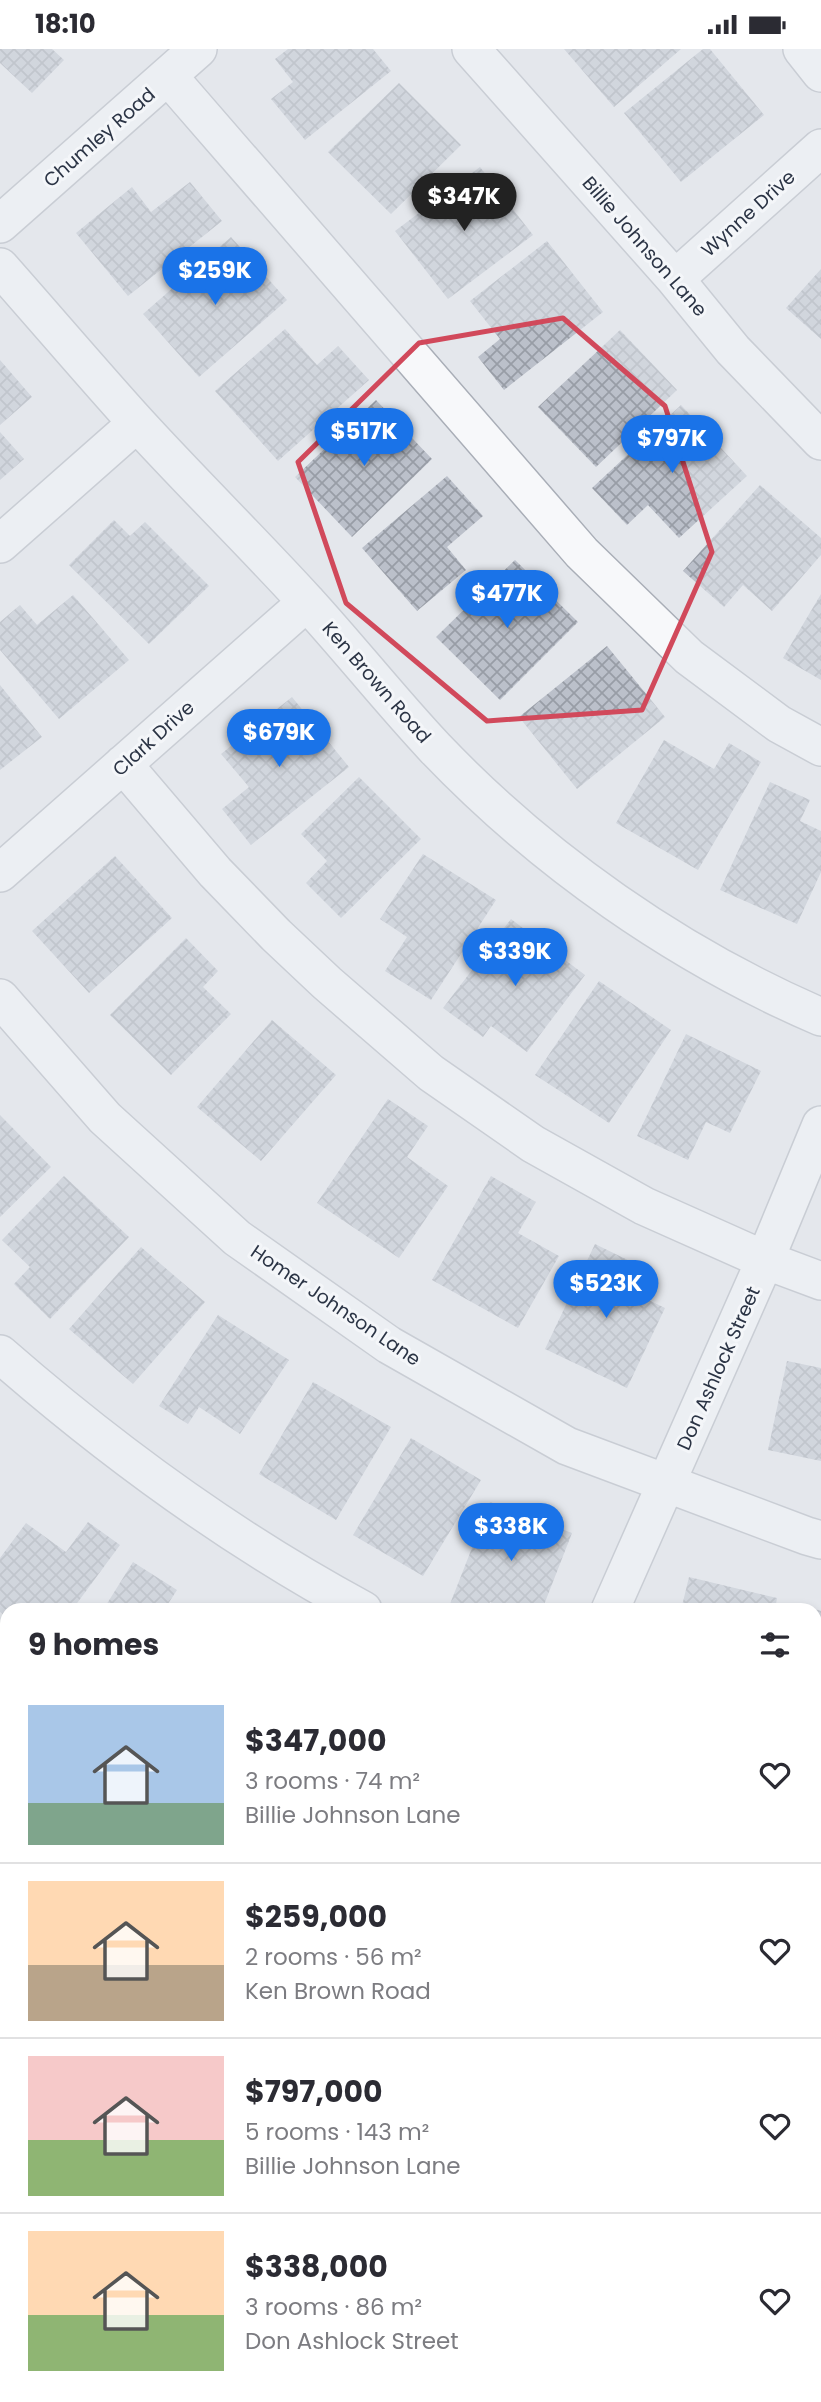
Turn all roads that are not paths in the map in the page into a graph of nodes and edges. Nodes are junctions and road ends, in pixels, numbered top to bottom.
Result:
1 (198, 49) edge
2 (471, 49) edge
3 (802, 49) edge
4 (821, 73) edge
5 (168, 76) junction
6 (821, 148) edge
7 (0, 224) edge
8 (0, 267) edge
9 (675, 279) junction
10 (137, 423) junction
11 (821, 440) edge
12 (0, 544) edge
13 (307, 602) junction
14 (821, 747) edge
15 (123, 764) junction
16 (0, 873) edge
17 (0, 998) edge
18 (821, 1017) edge
19 (821, 1125) edge
20 (765, 1260) junction
21 (821, 1281) edge
22 (0, 1354) edge
23 (667, 1484) junction
24 (821, 1539) edge
25 (350, 1603) edge
26 (613, 1603) edge

1 - 5 street, Chumley Road
2 - 9 street, Billie Johnson Lane
3 - 4 street
5 - 7 street, Chumley Road
5 - 14 street
6 - 9 street, Wynne Drive
8 - 10 street, Ken Brown Road
9 - 11 street, Billie Johnson Lane
10 - 12 street
10 - 13 street, Ken Brown Road
13 - 15 street, Clark Drive
13 - 18 street, Ken Brown Road
15 - 16 street, Clark Drive
15 - 20 street
17 - 23 street, Homer Johnson Lane
19 - 20 street, Don Ashlock Street
20 - 21 street
20 - 23 street, Don Ashlock Street
22 - 25 street
23 - 24 street, Homer Johnson Lane
23 - 26 street, Don Ashlock Street

